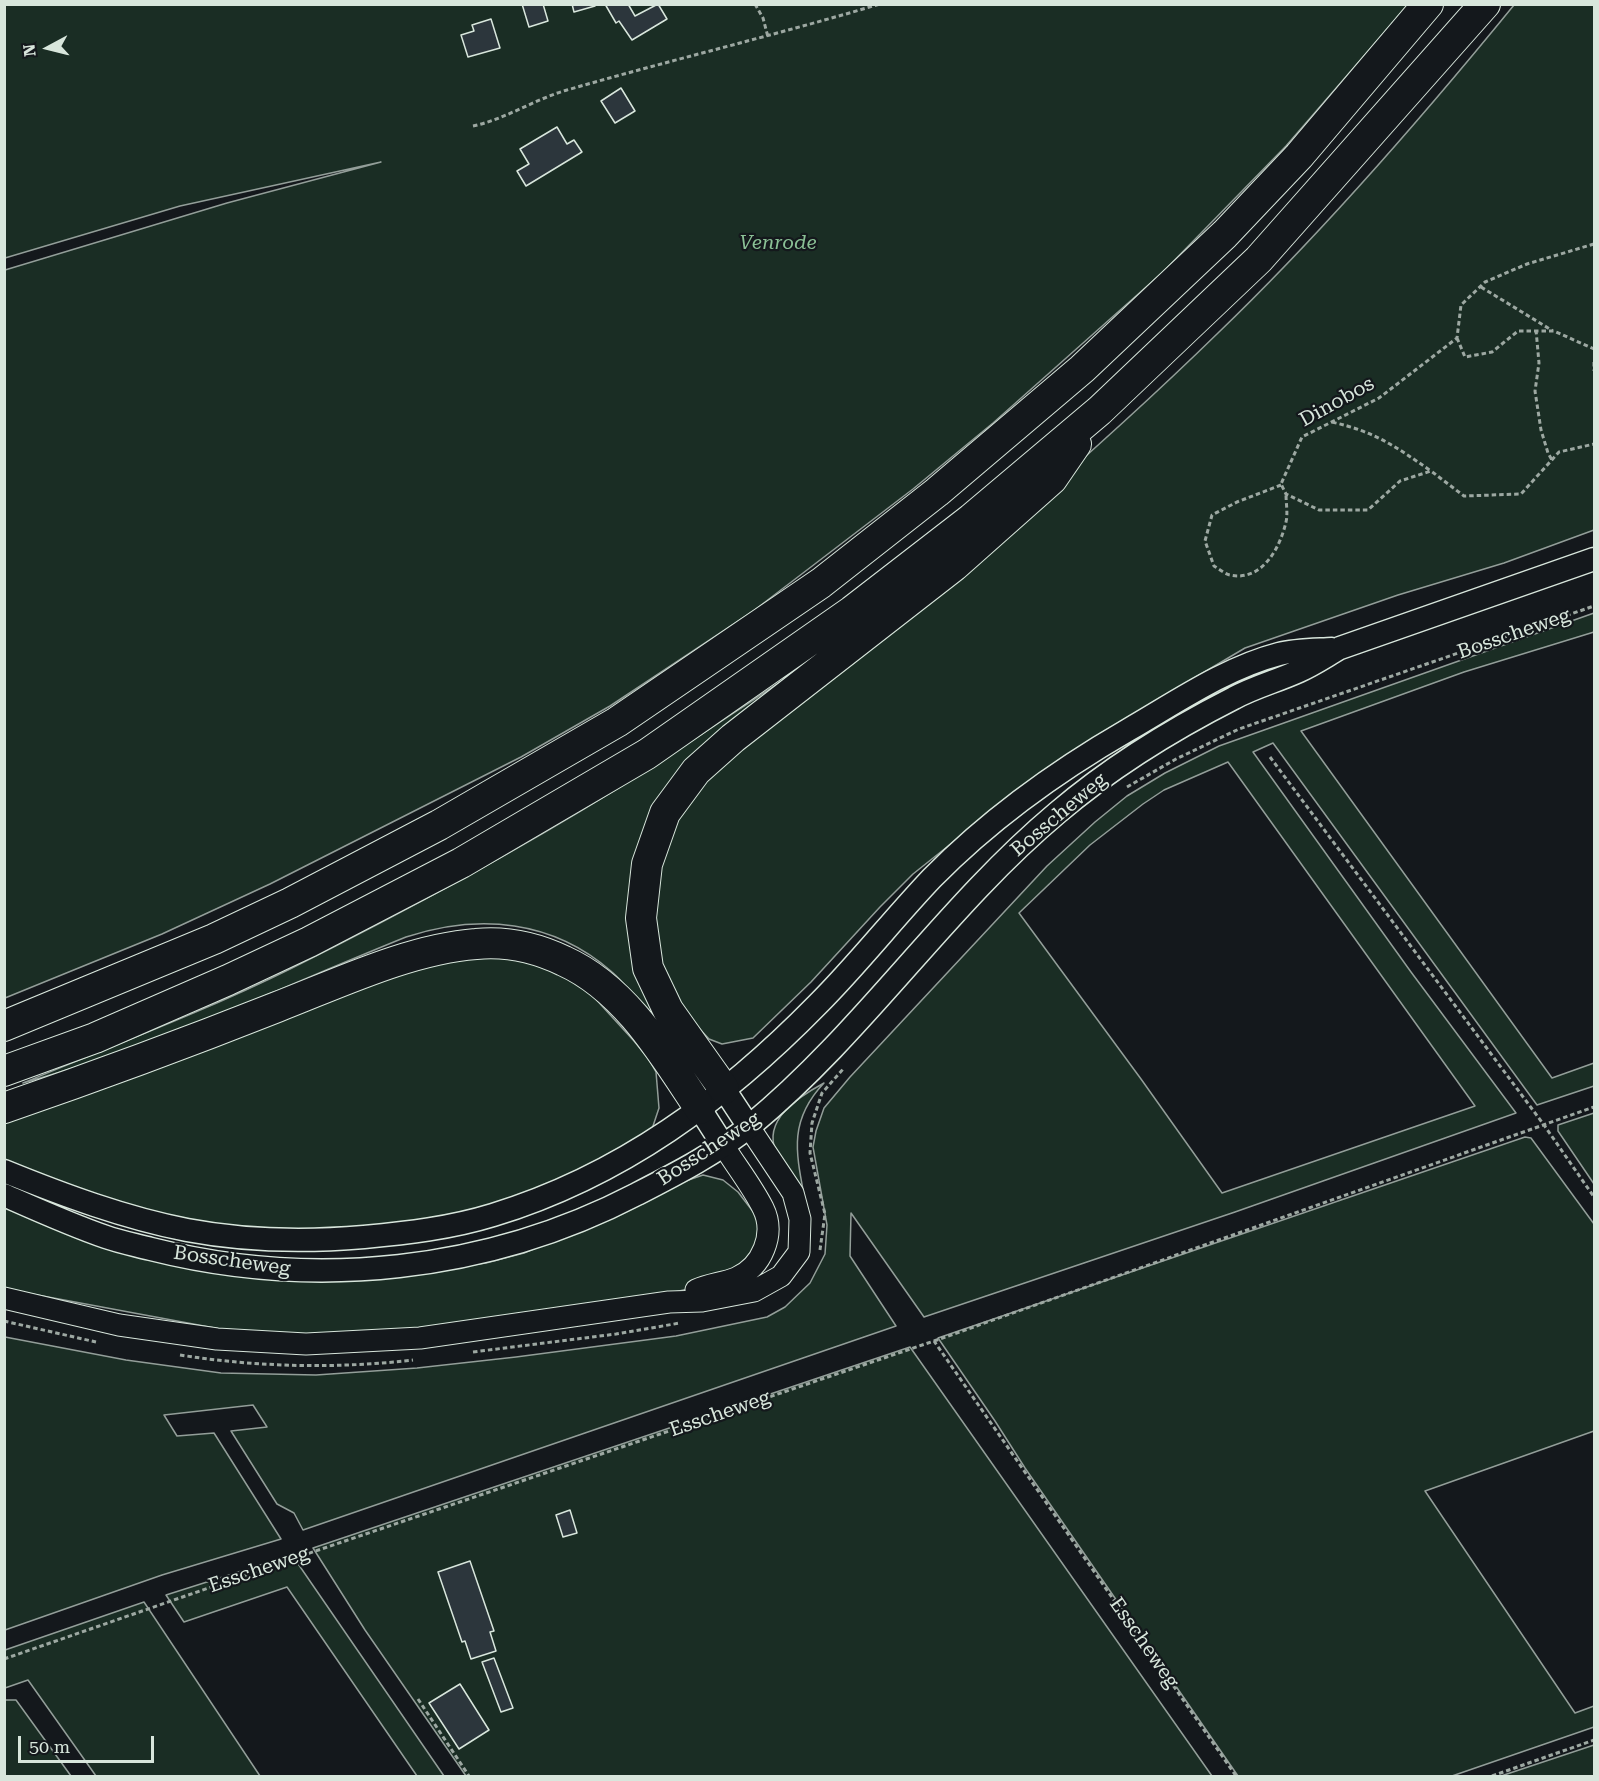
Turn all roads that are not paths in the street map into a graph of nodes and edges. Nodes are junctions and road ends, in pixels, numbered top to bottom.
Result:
1 (1428, 4) edge
2 (1485, 4) edge
3 (1099, 411) junction
4 (1594, 559) edge
5 (1340, 648) junction
6 (4, 1026) edge
7 (4, 1071) edge
8 (724, 1089) junction
9 (4, 1108) edge
10 (700, 1109) junction
11 (748, 1127) junction
12 (723, 1145) junction
13 (4, 1171) edge
14 (4, 1195) edge
15 (4, 1298) edge
16 (669, 1302) junction

1 - 6 highway
2 - 3 highway
3 - 7 highway
3 - 8 highway
4 - 5 main road, Bosscheweg
5 - 8 main road, Bosscheweg
5 - 11 main road, Bosscheweg
8 - 10 main road, Bosscheweg
8 - 11 main road
9 - 10 highway
10 - 12 main road
10 - 13 main road, Bosscheweg
11 - 12 main road, Bosscheweg
11 - 16 street
12 - 14 main road, Bosscheweg
12 - 16 street
15 - 16 street

